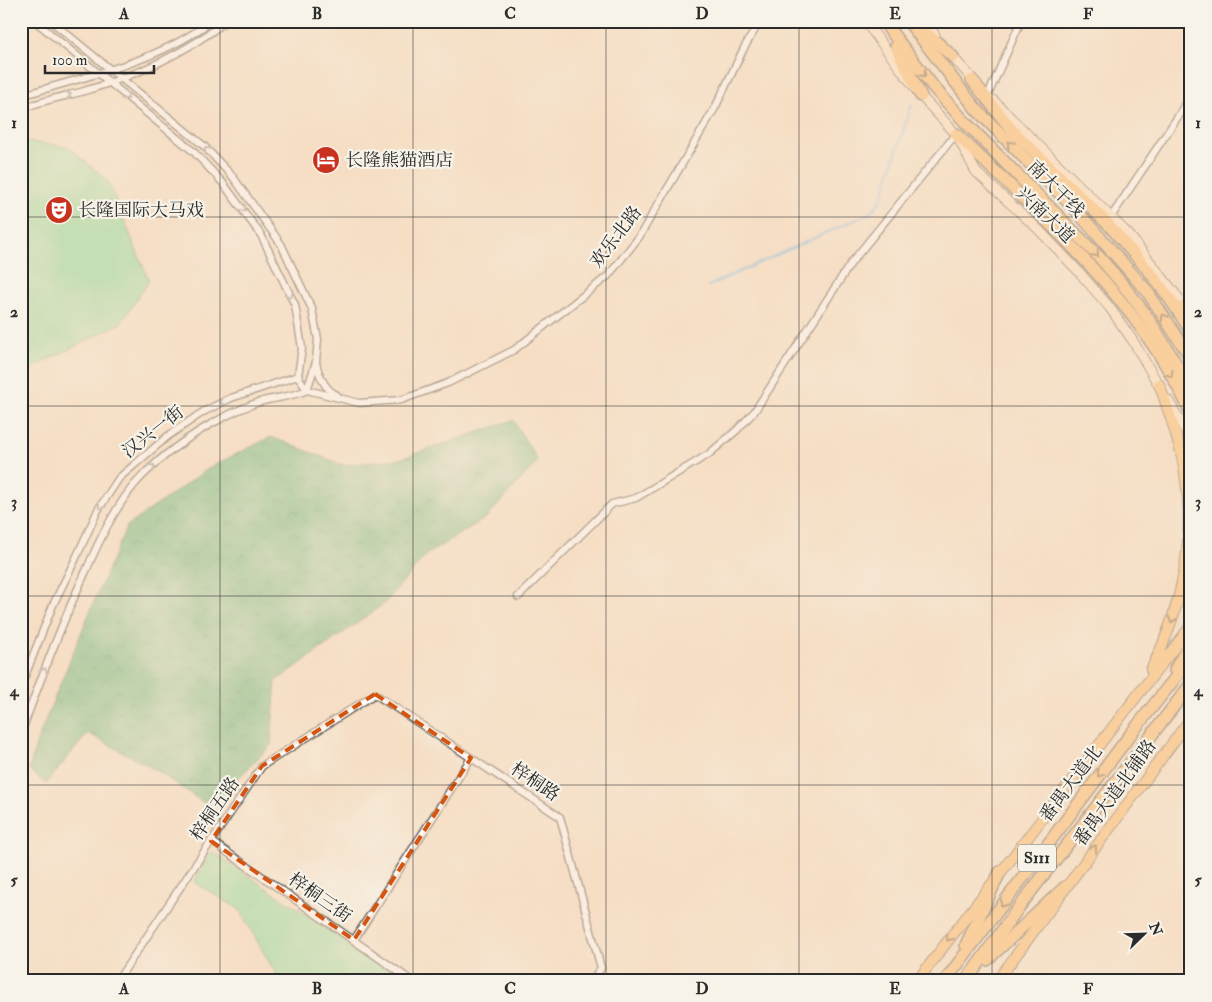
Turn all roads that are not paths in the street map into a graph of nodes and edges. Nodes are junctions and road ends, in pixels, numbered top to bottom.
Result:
1 (35, 21) edge
2 (51, 21) edge
3 (211, 21) edge
4 (226, 21) edge
5 (760, 21) edge
6 (865, 21) edge
7 (883, 21) edge
8 (908, 21) edge
9 (913, 21) edge
10 (924, 21) edge
11 (1021, 21) edge
12 (953, 58) junction
13 (111, 70) junction
14 (98, 73) junction
15 (121, 78) junction
16 (972, 80) junction
17 (108, 83) junction
18 (1191, 92) edge
19 (988, 95) junction
20 (21, 96) edge
21 (921, 96) junction
22 (21, 109) edge
23 (956, 134) junction
24 (1111, 217) junction
25 (1185, 305) joint
26 (1191, 314) edge
27 (1191, 331) edge
28 (1191, 358) edge
29 (316, 362) junction
30 (298, 376) junction
31 (1159, 384) junction
32 (307, 390) junction
33 (1191, 390) edge
34 (360, 403) junction
35 (1191, 413) edge
36 (1191, 440) edge
37 (518, 597) dead end
38 (1191, 626) edge
39 (1191, 640) edge
40 (1191, 658) edge
41 (1191, 684) edge
42 (21, 686) edge
43 (1140, 691) junction
44 (1191, 691) edge
45 (375, 694) joint
46 (1160, 696) junction
47 (1176, 703) junction
48 (1191, 718) edge
49 (21, 733) edge
50 (471, 758) junction
51 (211, 841) junction
52 (1000, 872) junction
53 (1066, 887) junction
54 (354, 940) junction
55 (956, 966) junction
56 (967, 978) edge
57 (117, 981) edge
58 (412, 981) edge
59 (592, 981) edge
60 (917, 981) edge
61 (945, 981) edge
62 (997, 981) edge

1 - 14 street
2 - 13 street
3 - 13 street
4 - 15 street
5 - 34 street, 欢乐北路
6 - 21 main road, 兴南大道
7 - 21 highway
7 -> 33 highway, 南大干线
28 -> 8 highway, 南大干线
9 - 12 highway
10 - 12 main road
11 - 19 street
12 - 16 main road
13 - 14 street
13 - 15 street
14 - 17 street
14 - 20 street
15 - 17 street
29 -> 15 street
16 - 19 main road
16 - 27 highway
22 -> 17 street
17 -> 30 street
18 - 24 street
19 - 24 main road
21 - 23 main road, 兴南大道
23 - 31 main road, 兴南大道
23 -> 35 highway
23 - 37 street
24 - 25 main road
25 - 26 main road
29 - 32 street
29 - 34 street
30 - 32 street
30 -> 42 street, 汉兴一街
31 - 36 main road, 兴南大道
31 -> 43 main road
32 - 34 street
49 -> 32 street, 汉兴一街
38 - 43 main road
39 - 46 highway
40 - 46 highway, 番禺大道北 / S111
41 - 47 highway, 番禺大道北 / S111
43 - 52 main road
44 - 47 highway
45 - 50 street, 梓桐路
45 - 51 street, 梓桐五路
46 -> 55 highway, 番禺大道北 / S111
47 - 56 highway, 番禺大道北 / S111
53 -> 48 main road, 番禺大道北铺路 / S111
50 - 54 street
50 - 59 street, 梓桐路
51 - 54 street, 梓桐三街
51 - 57 street, 梓桐五路
52 - 55 highway
52 -> 60 main road
53 - 56 highway
53 - 62 main road, 番禺大道北铺路
54 - 58 street, 梓桐三街
55 - 61 highway, 番禺大道北 / S111

